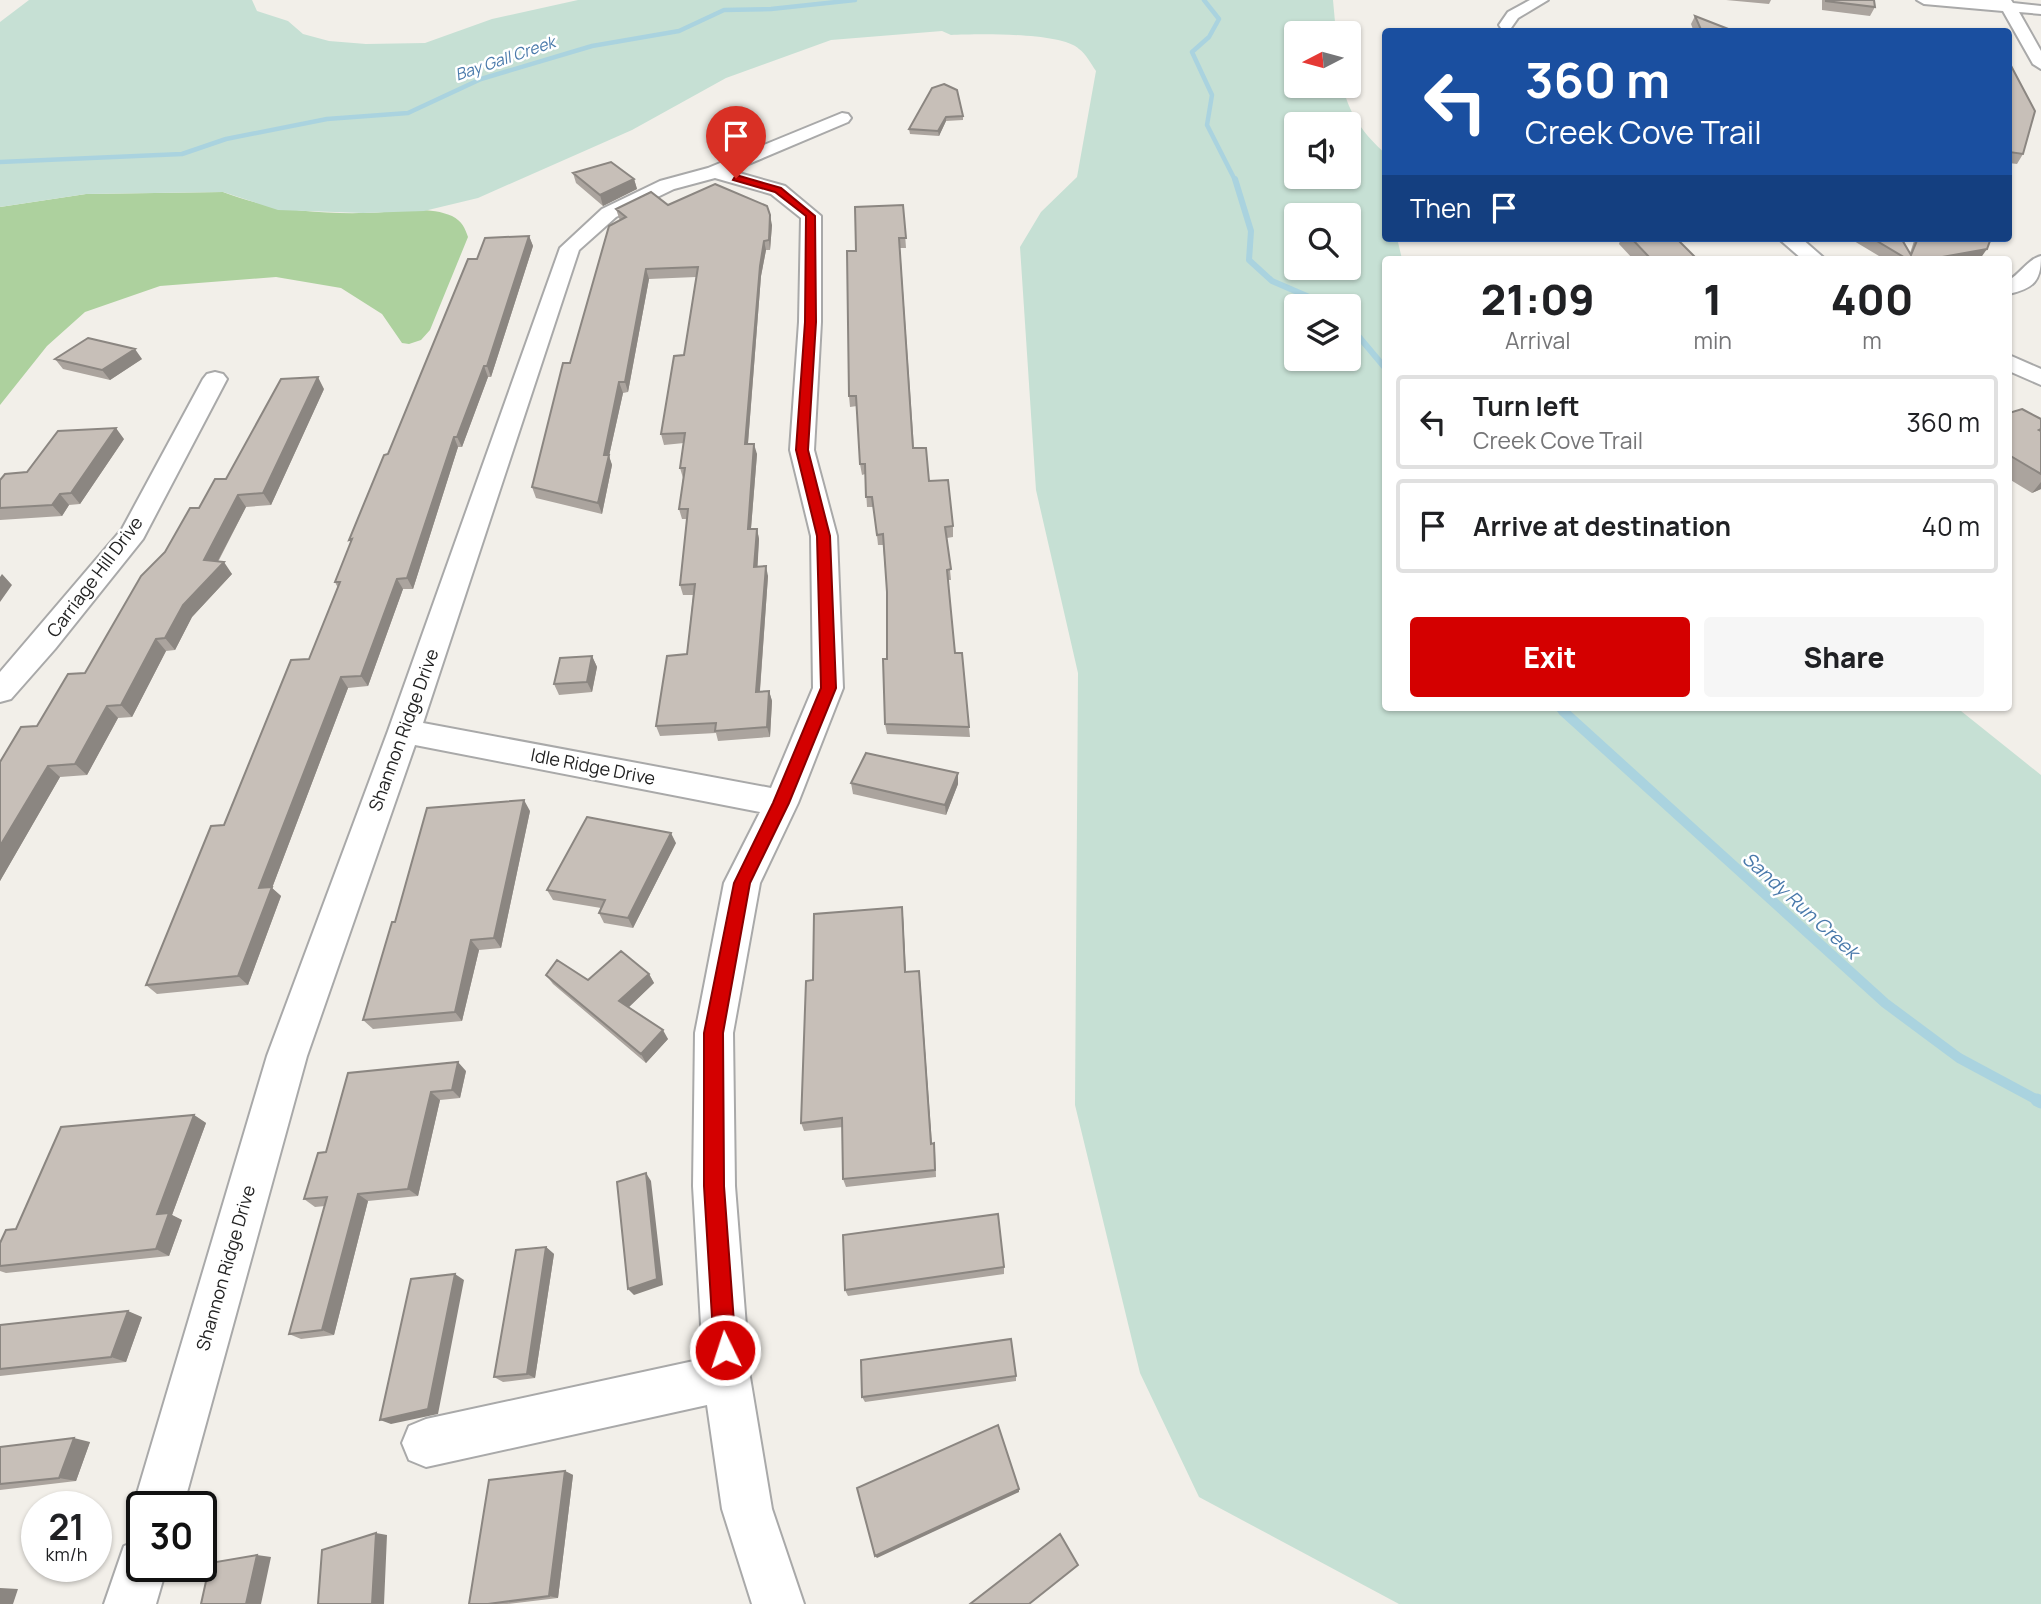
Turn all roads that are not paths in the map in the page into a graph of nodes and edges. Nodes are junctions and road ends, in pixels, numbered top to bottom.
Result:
1 (1541, 0) edge
2 (1924, 0) edge
3 (2007, 4) edge
4 (2041, 10) edge
5 (1506, 24) dead end
6 (2041, 64) edge
7 (842, 118) dead end
8 (715, 172) junction
9 (1793, 242) edge
10 (1811, 256) edge
11 (2041, 262) edge
12 (2012, 286) edge
13 (2012, 364) edge
14 (2041, 378) edge
15 (215, 379) dead end
16 (0, 691) edge
17 (404, 731) junction
18 (781, 803) junction
19 (727, 1377) junction
20 (426, 1443) dead end
21 (163, 1491) edge
22 (137, 1582) edge
23 (130, 1604) edge
24 (778, 1604) edge

1 - 5 street
2 - 3 street
3 - 4 street
3 - 6 street
7 - 8 street, Shannon Ridge Drive
8 - 17 street, Shannon Ridge Drive
8 - 18 street
9 - 10 street
11 - 12 street
13 - 14 street
15 - 16 street, Carriage Hill Drive
17 - 18 street, Idle Ridge Drive
17 - 21 street, Shannon Ridge Drive
18 - 19 street
19 - 20 street
19 - 24 street
22 - 23 street

